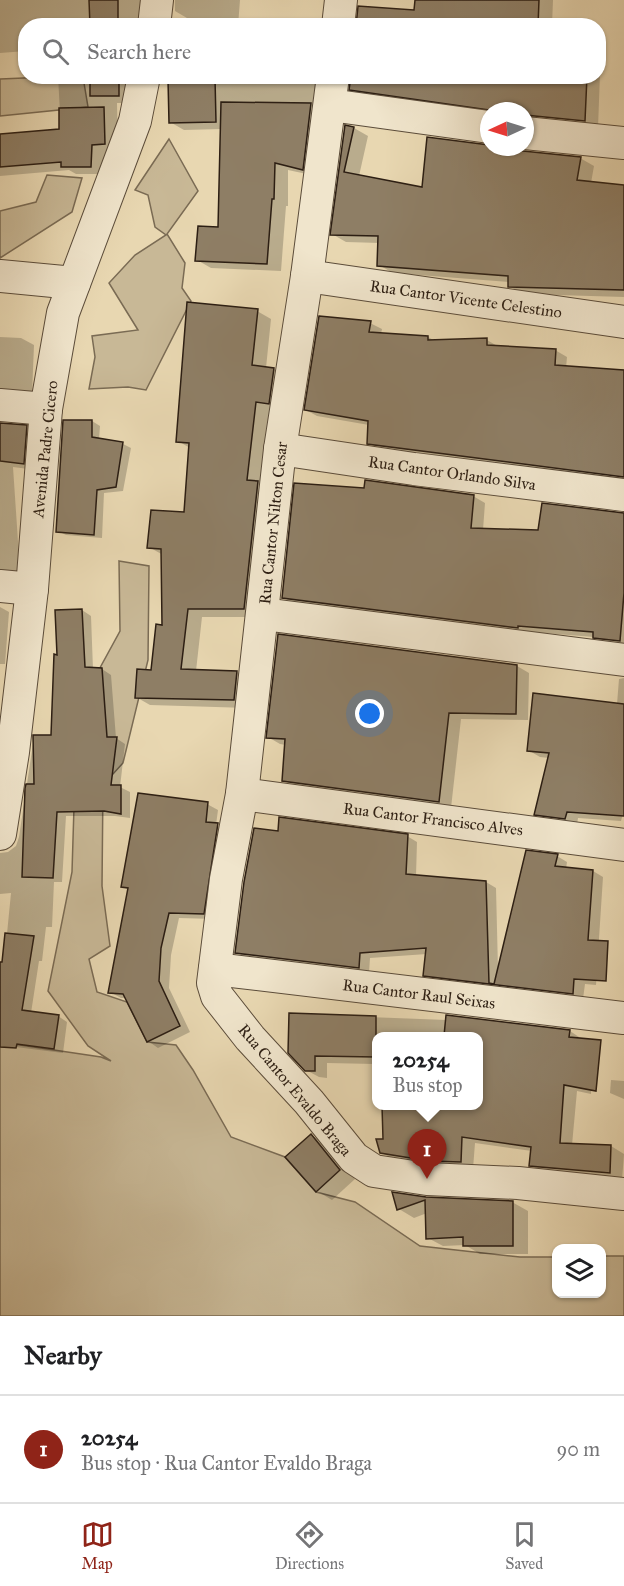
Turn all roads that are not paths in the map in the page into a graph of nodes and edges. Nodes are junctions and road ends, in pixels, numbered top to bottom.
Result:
1 (157, 0) edge
2 (341, 0) edge
3 (154, 18) edge
4 (339, 18) edge
5 (142, 84) edge
6 (331, 91) edge
7 (480, 125) edge
8 (534, 134) edge
9 (624, 143) edge
10 (0, 276) edge
11 (307, 276) junction
12 (74, 283) junction
13 (624, 322) edge
14 (0, 405) edge
15 (46, 409) junction
16 (280, 448) junction
17 (624, 495) edge
18 (0, 586) edge
19 (32, 589) junction
20 (263, 614) junction
21 (624, 660) edge
22 (7, 751) edge
23 (242, 794) junction
24 (0, 834) edge
25 (624, 845) edge
26 (215, 969) junction
27 (624, 1018) edge
28 (624, 1194) edge

1 - 3 street
2 - 4 street
5 - 12 street, Avenida Padre Cicero
6 - 7 street
6 - 11 street, Rua Cantor Nilton Cesar
8 - 9 street
10 - 12 street
11 - 13 street, Rua Cantor Vicente Celestino
11 - 16 street, Rua Cantor Nilton Cesar
12 - 15 street, Avenida Padre Cicero
14 - 15 street
15 - 19 street, Avenida Padre Cicero
16 - 17 street, Rua Cantor Orlando Silva
16 - 20 street, Rua Cantor Nilton Cesar
18 - 19 street
19 - 22 street, Avenida Padre Cicero
20 - 21 street
20 - 23 street, Rua Cantor Nilton Cesar
22 - 24 street, Avenida Padre Cicero
23 - 25 street, Rua Cantor Francisco Alves
23 - 26 street, Rua Cantor Nilton Cesar
26 - 27 street, Rua Cantor Raul Seixas
26 - 28 street, Rua Cantor Evaldo Braga

